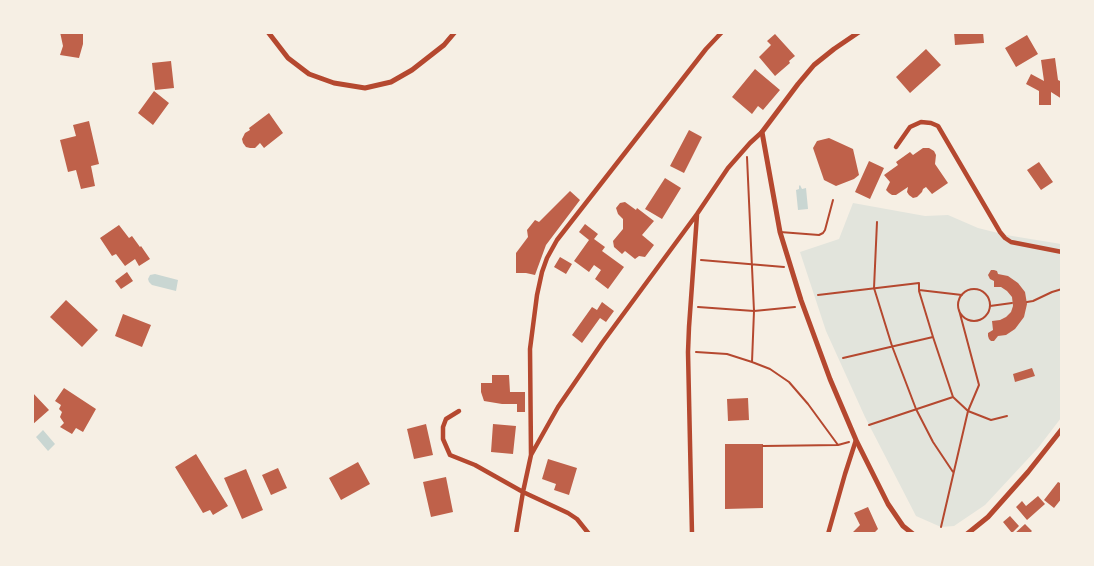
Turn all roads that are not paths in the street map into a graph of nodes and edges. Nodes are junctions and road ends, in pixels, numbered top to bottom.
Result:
1 (268, 32) edge
2 (455, 32) edge
3 (722, 32) edge
4 (859, 32) edge
5 (762, 132) junction
6 (896, 147) dead end
7 (833, 200) dead end
8 (697, 214) junction
9 (780, 232) junction
10 (1062, 252) edge
11 (459, 411) dead end
12 (1062, 429) edge
13 (856, 440) junction
14 (531, 455) junction
15 (523, 492) junction
16 (516, 534) edge
17 (589, 534) edge
18 (692, 534) edge
19 (828, 534) edge
20 (913, 534) edge
21 (967, 534) edge

1 - 2 street
3 - 14 street
4 - 5 street
5 - 8 street
5 - 9 street
6 - 10 street
7 - 9 lane
8 - 14 street
8 - 18 street
9 - 13 street
11 - 15 street
12 - 21 street
13 - 19 street
13 - 20 street
14 - 15 street
15 - 16 street
15 - 17 street

